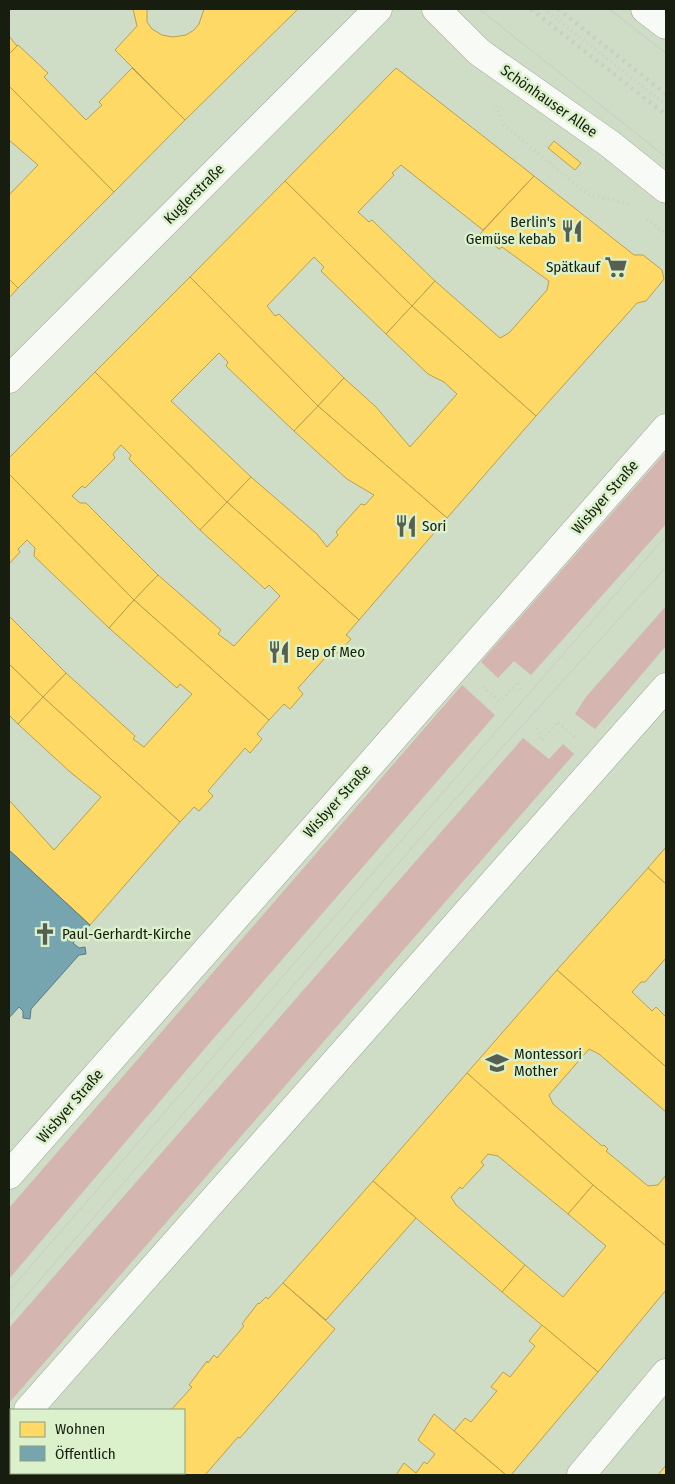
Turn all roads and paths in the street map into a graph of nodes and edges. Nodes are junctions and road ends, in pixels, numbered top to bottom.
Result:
1 (378, 9) edge
2 (436, 9) edge
3 (544, 9) edge
4 (645, 9) edge
5 (666, 25) edge
6 (495, 104) dead end
7 (666, 105) edge
8 (666, 189) edge
9 (635, 210) dead end
10 (643, 216) dead end
11 (666, 234) edge
12 (9, 379) edge
13 (666, 428) edge
14 (482, 685) dead end
15 (666, 688) edge
16 (522, 691) dead end
17 (537, 728) dead end
18 (584, 745) dead end
19 (9, 1176) edge
20 (666, 1373) edge
21 (29, 1409) edge
22 (582, 1475) edge

1 - 12 main road, Kuglerstraße
2 - 8 main road, Schönhauser Allee
3 - 7 path
4 - 5 main road
6 - 9 path
10 - 11 path
13 - 19 main road, Wisbyer Straße
14 - 16 path
15 - 21 main road
17 - 18 path
20 - 22 main road

